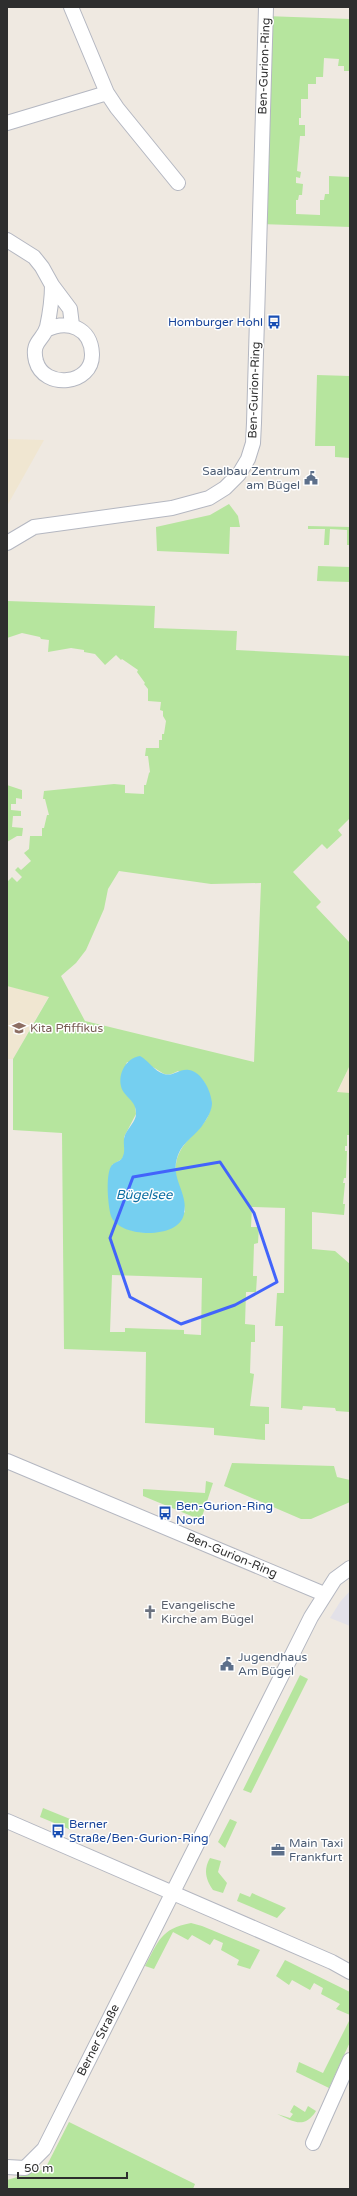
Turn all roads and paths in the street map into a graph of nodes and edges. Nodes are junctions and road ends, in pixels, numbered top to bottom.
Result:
1 (71, 7) edge
2 (266, 7) edge
3 (107, 93) junction
4 (7, 123) edge
5 (178, 184) dead end
6 (7, 240) edge
7 (52, 285) junction
8 (72, 325) junction
9 (46, 330) junction
10 (7, 543) edge
11 (7, 1461) edge
12 (350, 1568) edge
13 (324, 1594) junction
14 (7, 1822) edge
15 (172, 1892) junction
16 (350, 1972) edge
17 (350, 2060) edge
18 (313, 2143) dead end
19 (7, 2167) edge

1 - 3 street
2 - 10 street, Ben-Gurion-Ring
3 - 4 street
3 - 5 street
6 - 7 street
7 - 8 street
7 - 9 street
8 - 9 street
8 - 9 street
11 - 13 street, Ben-Gurion-Ring
12 - 13 street
13 - 15 street
14 - 15 street
15 - 16 street
15 - 19 street, Berner Straße
17 - 18 street

